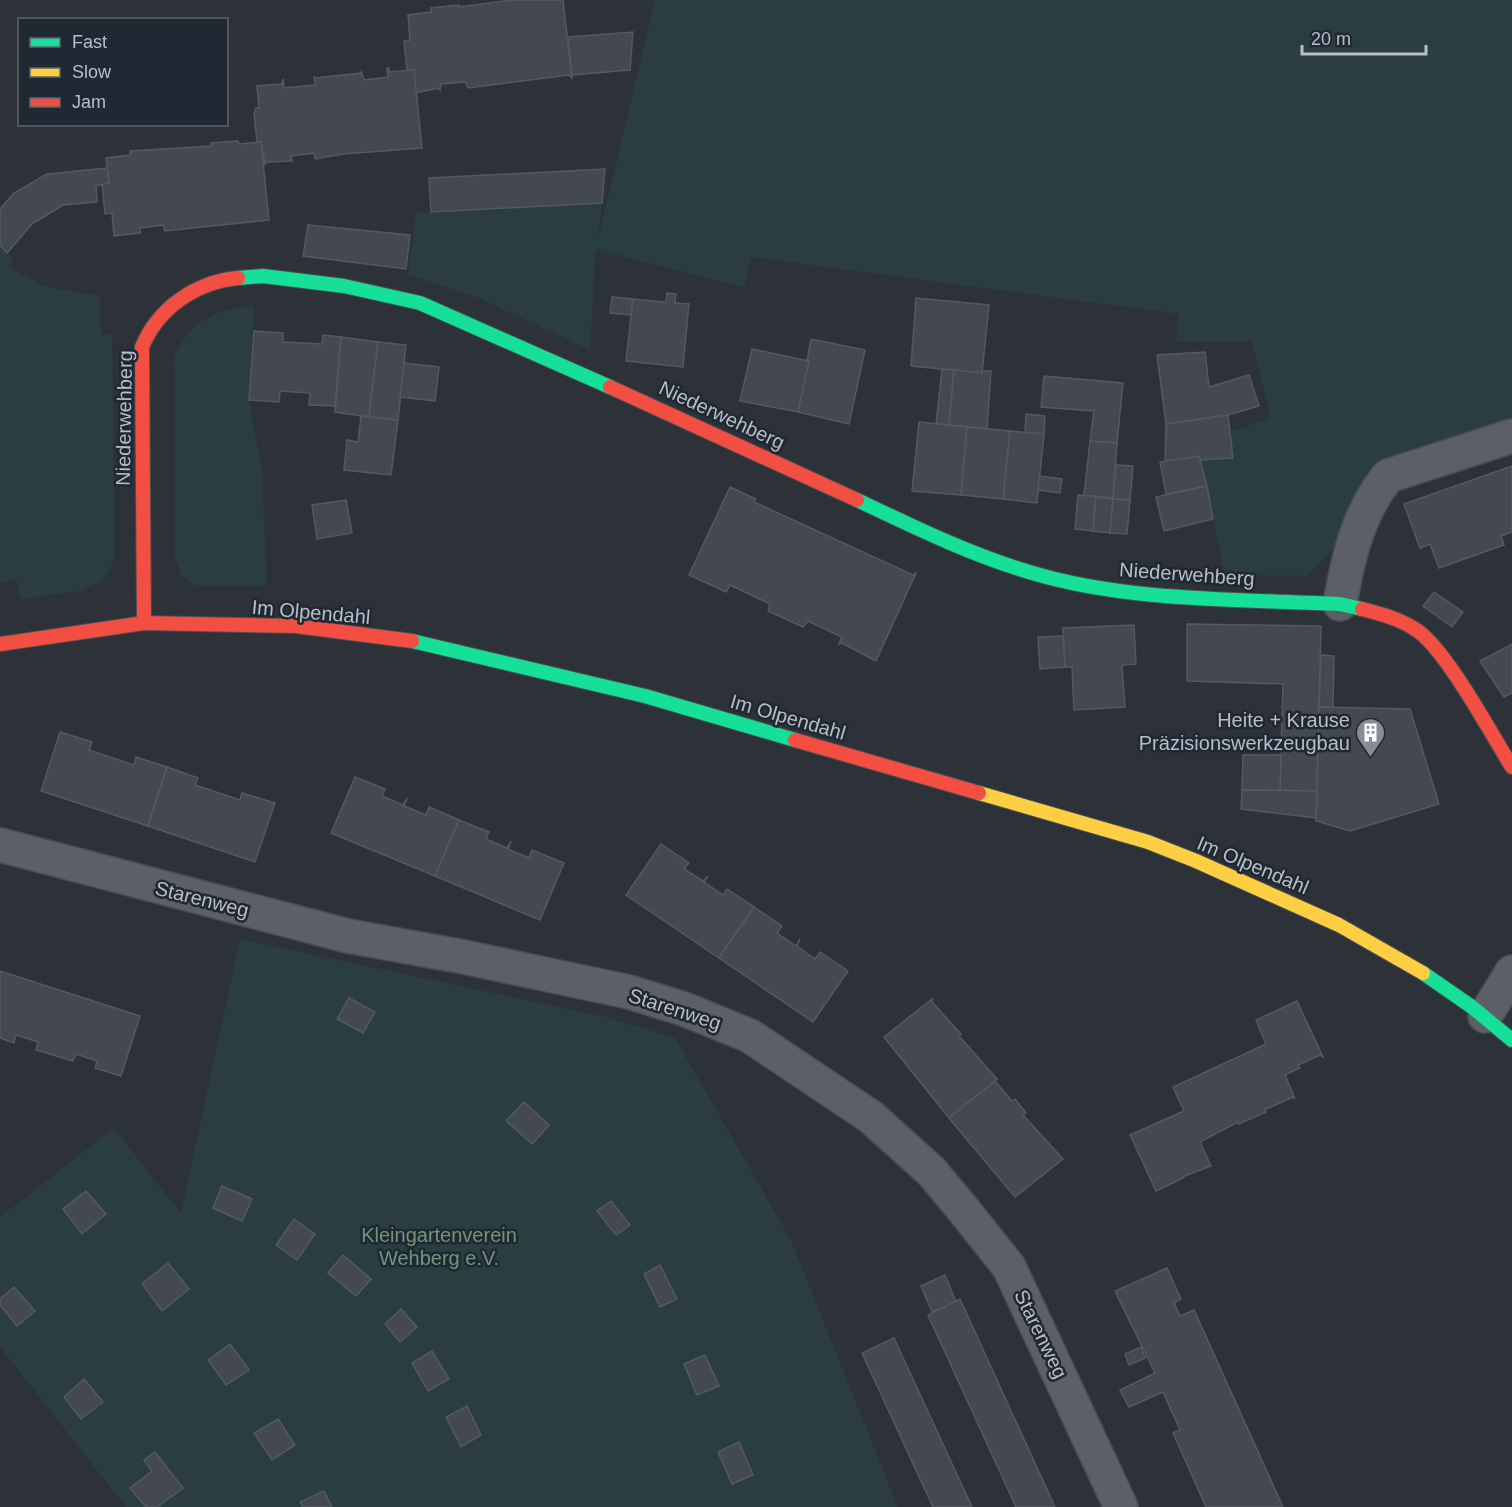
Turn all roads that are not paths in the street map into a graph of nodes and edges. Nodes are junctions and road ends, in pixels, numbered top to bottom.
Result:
1 (1512, 436) edge
2 (1340, 604) junction
3 (144, 623) junction
4 (0, 644) edge
5 (1512, 767) edge
6 (0, 845) edge
7 (1512, 972) edge
8 (1485, 1016) junction
9 (1512, 1040) edge
10 (1121, 1507) edge

1 - 2 street
2 - 3 street, Niederwehberg
2 - 5 street, Niederwehberg
3 - 4 street, Im Olpendahl
3 - 8 street, Im Olpendahl
6 - 10 street, Starenweg
7 - 8 street
8 - 9 street, Im Olpendahl

